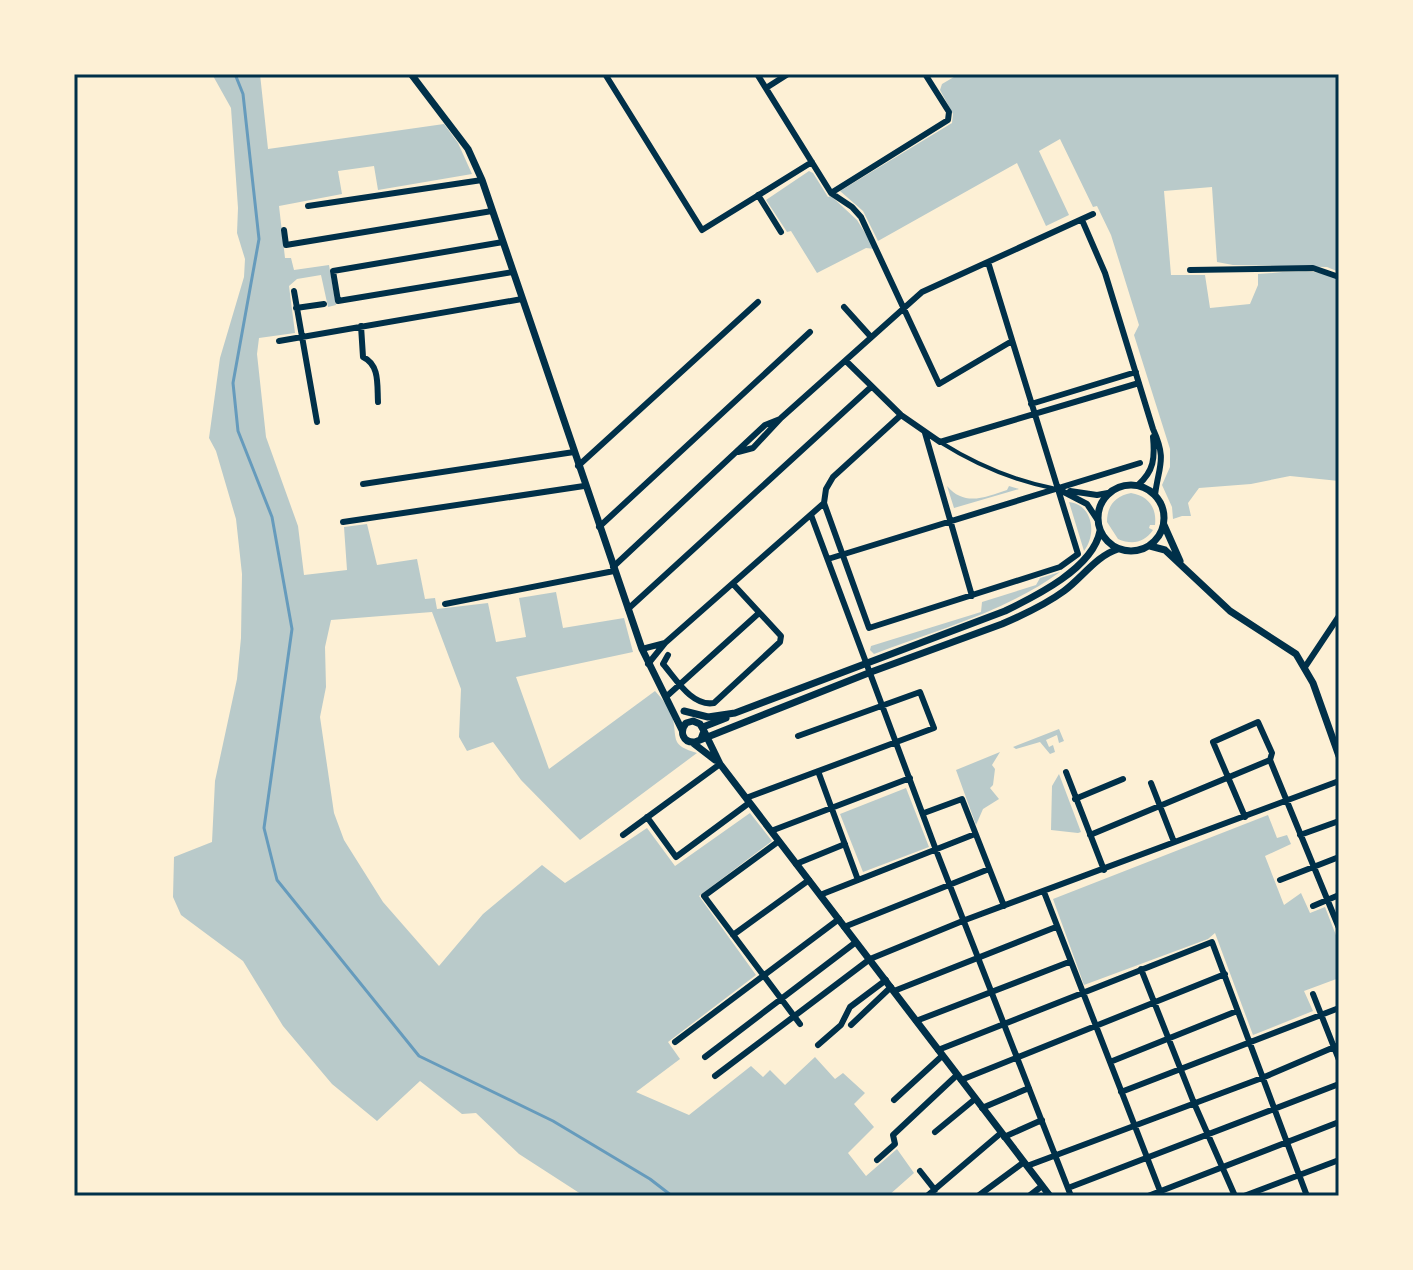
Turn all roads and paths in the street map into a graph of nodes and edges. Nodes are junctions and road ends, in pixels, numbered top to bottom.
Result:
1 (411, 74) edge
2 (605, 74) edge
3 (757, 74) edge
4 (788, 74) edge
5 (925, 74) edge
6 (766, 88) junction
7 (812, 162) junction
8 (482, 180) junction
9 (831, 193) junction
10 (758, 195) junction
11 (308, 206) dead end
12 (492, 211) junction
13 (1093, 214) dead end
14 (1082, 220) junction
15 (284, 230) dead end
16 (781, 232) dead end
17 (503, 242) junction
18 (988, 262) junction
19 (1190, 270) dead end
20 (513, 272) junction
21 (1339, 277) edge
22 (294, 291) dead end
23 (522, 299) junction
24 (758, 302) dead end
25 (324, 304) dead end
26 (904, 306) junction
27 (844, 307) dead end
28 (296, 308) junction
29 (361, 326) junction
30 (810, 332) dead end
31 (301, 337) junction
32 (871, 337) junction
33 (279, 341) dead end
34 (1012, 341) junction
35 (846, 361) junction
36 (1136, 372) junction
37 (1139, 383) junction
38 (871, 387) junction
39 (378, 402) dead end
40 (1031, 404) junction
41 (1034, 414) junction
42 (901, 415) junction
43 (317, 422) dead end
44 (1153, 429) junction
45 (925, 433) junction
46 (940, 442) junction
47 (574, 452) junction
48 (1140, 463) dead end
49 (578, 466) junction
50 (363, 484) dead end
51 (1138, 485) junction
52 (584, 486) junction
53 (1060, 490) junction
54 (1108, 493) junction
55 (1155, 495) junction
56 (824, 503) junction
57 (811, 515) junction
58 (1097, 519) junction
59 (951, 521) junction
60 (343, 522) dead end
61 (1164, 524) junction
62 (599, 527) junction
63 (1100, 531) junction
64 (1150, 546) junction
65 (1118, 549) junction
66 (842, 554) junction
67 (828, 559) junction
68 (1184, 566) junction
69 (614, 569) junction
70 (733, 584) junction
71 (972, 596) junction
72 (445, 604) dead end
73 (628, 609) junction
74 (759, 613) junction
75 (1339, 616) edge
76 (665, 643) junction
77 (642, 649) junction
78 (668, 655) dead end
79 (648, 664) junction
80 (869, 667) junction
81 (1305, 667) junction
82 (680, 683) junction
83 (667, 696) junction
84 (884, 705) junction
85 (684, 711) junction
86 (735, 713) junction
87 (682, 730) junction
88 (702, 731) junction
89 (718, 731) junction
90 (798, 736) dead end
91 (692, 743) junction
92 (896, 743) junction
93 (712, 750) junction
94 (1338, 752) edge
95 (1270, 760) junction
96 (720, 764) junction
97 (818, 771) junction
98 (1066, 772) dead end
99 (910, 778) junction
100 (1229, 778) junction
101 (1123, 779) dead end
102 (1339, 781) edge
103 (1151, 783) dead end
104 (1075, 799) junction
105 (748, 800) junction
106 (1287, 800) junction
107 (1160, 806) junction
108 (832, 808) junction
109 (924, 813) junction
110 (647, 817) junction
111 (1245, 817) junction
112 (1339, 821) edge
113 (771, 831) junction
114 (975, 834) junction
115 (623, 835) dead end
116 (1090, 835) junction
117 (1300, 835) junction
118 (779, 841) junction
119 (1174, 842) junction
120 (845, 844) junction
121 (936, 850) junction
122 (1339, 857) edge
123 (796, 864) junction
124 (1314, 867) junction
125 (989, 869) junction
126 (1104, 870) junction
127 (809, 880) junction
128 (858, 880) junction
129 (1280, 880) dead end
130 (951, 885) junction
131 (1044, 892) junction
132 (820, 895) junction
133 (1339, 895) edge
134 (1327, 900) junction
135 (1004, 906) junction
136 (1313, 906) dead end
137 (839, 919) junction
138 (965, 920) junction
139 (844, 927) junction
140 (1056, 927) junction
141 (1339, 928) edge
142 (733, 935) junction
143 (856, 942) junction
144 (979, 958) junction
145 (870, 959) junction
146 (1069, 962) junction
147 (1141, 969) junction
148 (1225, 974) junction
149 (764, 976) junction
150 (890, 986) junction
151 (991, 992) junction
152 (1081, 994) junction
153 (1313, 994) dead end
154 (782, 1000) junction
155 (1154, 1003) junction
156 (1339, 1008) edge
157 (1237, 1011) junction
158 (1321, 1015) junction
159 (793, 1016) junction
160 (916, 1021) junction
161 (800, 1024) dead end
162 (1004, 1024) junction
163 (851, 1025) dead end
164 (1094, 1027) junction
165 (1168, 1038) junction
166 (675, 1042) dead end
167 (1249, 1043) junction
168 (818, 1045) dead end
169 (1336, 1046) edge
170 (940, 1053) junction
171 (705, 1057) dead end
172 (1016, 1058) junction
173 (1339, 1060) edge
174 (1110, 1062) junction
175 (1181, 1069) junction
176 (715, 1076) dead end
177 (959, 1078) junction
178 (1262, 1078) junction
179 (1339, 1084) edge
180 (1029, 1088) junction
181 (1121, 1092) junction
182 (975, 1099) junction
183 (894, 1100) dead end
184 (1194, 1103) junction
185 (982, 1108) junction
186 (1275, 1110) junction
187 (1042, 1120) junction
188 (1339, 1122) edge
189 (1134, 1125) junction
190 (935, 1132) dead end
191 (1002, 1135) junction
192 (1209, 1135) junction
193 (1287, 1142) junction
194 (1054, 1156) junction
195 (1147, 1158) junction
196 (877, 1160) dead end
197 (1339, 1160) edge
198 (1025, 1164) junction
199 (1223, 1166) junction
200 (920, 1171) dead end
201 (1299, 1175) junction
202 (1042, 1186) junction
203 (1068, 1188) junction
204 (935, 1190) junction
205 (1161, 1194) edge
206 (927, 1196) edge
207 (978, 1196) edge
208 (1029, 1196) edge
209 (1050, 1196) edge
210 (1071, 1196) edge
211 (1148, 1196) edge
212 (1235, 1196) edge
213 (1244, 1196) edge
214 (1307, 1196) edge

1 - 8 street
2 - 10 street
3 - 6 street
4 - 6 street
5 - 9 street
6 - 7 street
7 - 9 street
7 - 10 street
8 - 11 street
8 - 12 street
9 - 26 street
10 - 16 street
12 - 15 street
12 - 17 street
13 - 14 street
14 - 18 street
14 - 36 street
17 - 20 street
17 - 20 street
18 - 26 street
18 - 34 street
19 - 21 street
20 - 23 street
22 - 28 street
23 - 29 street
23 - 47 street
24 - 49 street
25 - 28 street
26 - 32 street
26 - 34 street
27 - 32 street
28 - 31 street
29 - 31 street
29 - 39 street
30 - 62 street
31 - 33 street
31 - 43 street
32 - 35 street
34 - 40 street
35 - 38 street
35 - 69 street
36 - 37 street
36 - 40 street
37 - 41 street
37 - 44 street
38 - 42 street
38 - 73 street
40 - 41 street
41 - 46 street
41 - 53 street
42 - 45 street
42 - 56 street
44 - 51 street
44 - 55 street
45 - 46 street
45 - 59 street
46 - 53 street
47 - 49 street
47 - 50 street
48 - 53 street
49 - 52 street
51 - 54 street
51 - 55 street
52 - 60 street
52 - 62 street
53 - 54 street
53 - 58 street
53 - 59 street
53 - 71 street
54 - 58 street
55 - 61 street
56 - 57 street
56 - 66 street
57 - 67 street
57 - 70 street
58 - 63 street
59 - 66 street
59 - 71 street
61 - 64 street
61 - 68 street
62 - 69 street
63 - 65 street
63 - 80 street
64 - 65 street
64 - 68 street
65 - 80 street
66 - 67 street
66 - 71 street
67 - 80 street
68 - 81 street
69 - 72 street
69 - 73 street
70 - 74 street
70 - 76 street
73 - 77 street
74 - 82 street
74 - 82 street
75 - 81 street
76 - 77 street
76 - 79 street
77 - 79 street
78 - 82 street
79 - 83 street
80 - 84 street
80 - 86 street
80 - 89 street
81 - 94 street
82 - 83 street
83 - 85 street
83 - 87 street
84 - 90 street
84 - 92 street
84 - 92 street
85 - 86 street
85 - 88 street
86 - 88 street
87 - 88 street
87 - 91 street
88 - 89 street
88 - 91 street
88 - 93 street
89 - 93 street
91 - 96 street
92 - 97 street
92 - 99 street
93 - 96 street
95 - 100 street
95 - 100 street
95 - 106 street
96 - 105 street
96 - 110 street
97 - 105 street
97 - 108 street
98 - 104 street
99 - 108 street
99 - 109 street
100 - 107 street
100 - 111 street
101 - 104 street
102 - 106 street
103 - 107 street
104 - 116 street
105 - 110 street
105 - 113 street
106 - 111 street
106 - 117 street
107 - 116 street
107 - 119 street
108 - 113 street
108 - 120 street
109 - 114 street
109 - 121 street
110 - 115 street
111 - 119 street
112 - 117 street
113 - 118 street
114 - 121 street
114 - 125 street
116 - 126 street
117 - 124 street
118 - 123 street
118 - 142 street
119 - 126 street
120 - 123 street
120 - 128 street
121 - 128 street
121 - 130 street
122 - 124 street
123 - 127 street
124 - 129 street
124 - 134 street
125 - 130 street
125 - 135 street
126 - 131 street
127 - 132 street
127 - 142 street
128 - 132 street
130 - 138 street
130 - 139 street
131 - 135 street
131 - 140 street
132 - 137 street
133 - 134 street
134 - 136 street
134 - 141 street
135 - 138 street
137 - 139 street
137 - 149 street
138 - 144 street
138 - 145 street
139 - 143 street
140 - 144 street
140 - 146 street
142 - 149 street
143 - 145 street
143 - 154 street
144 - 150 street
144 - 151 street
145 - 150 street
145 - 159 street
146 - 151 street
146 - 152 street
147 - 148 street
147 - 152 street
147 - 155 street
148 - 155 street
148 - 157 street
149 - 154 street
149 - 166 street
150 - 160 street
150 - 163 street
150 - 168 street
151 - 160 street
151 - 162 street
152 - 162 street
152 - 164 street
153 - 158 street
154 - 159 street
154 - 171 street
155 - 164 street
155 - 165 street
156 - 158 street
157 - 165 street
157 - 167 street
158 - 167 street
158 - 169 street
159 - 161 street
159 - 176 street
160 - 170 street
162 - 170 street
162 - 172 street
164 - 172 street
164 - 174 street
165 - 174 street
165 - 175 street
167 - 175 street
167 - 178 street
169 - 173 street
169 - 178 street
170 - 177 street
170 - 183 street
172 - 177 street
172 - 180 street
174 - 181 street
175 - 181 street
175 - 184 street
177 - 182 street
177 - 196 street
178 - 184 street
178 - 186 street
179 - 186 street
180 - 185 street
180 - 187 street
181 - 189 street
182 - 185 street
182 - 190 street
184 - 189 street
184 - 192 street
185 - 191 street
186 - 192 street
186 - 193 street
187 - 191 street
187 - 194 street
188 - 193 street
189 - 194 street
189 - 195 street
191 - 198 street
191 - 204 street
192 - 195 street
192 - 199 street
193 - 199 street
193 - 201 street
194 - 198 street
194 - 203 street
195 - 203 street
195 - 205 street
197 - 201 street
198 - 202 street
198 - 207 street
199 - 205 street
199 - 212 street
200 - 204 street
201 - 213 street
201 - 214 street
202 - 208 street
202 - 209 street
203 - 210 street
204 - 206 street
205 - 211 street

